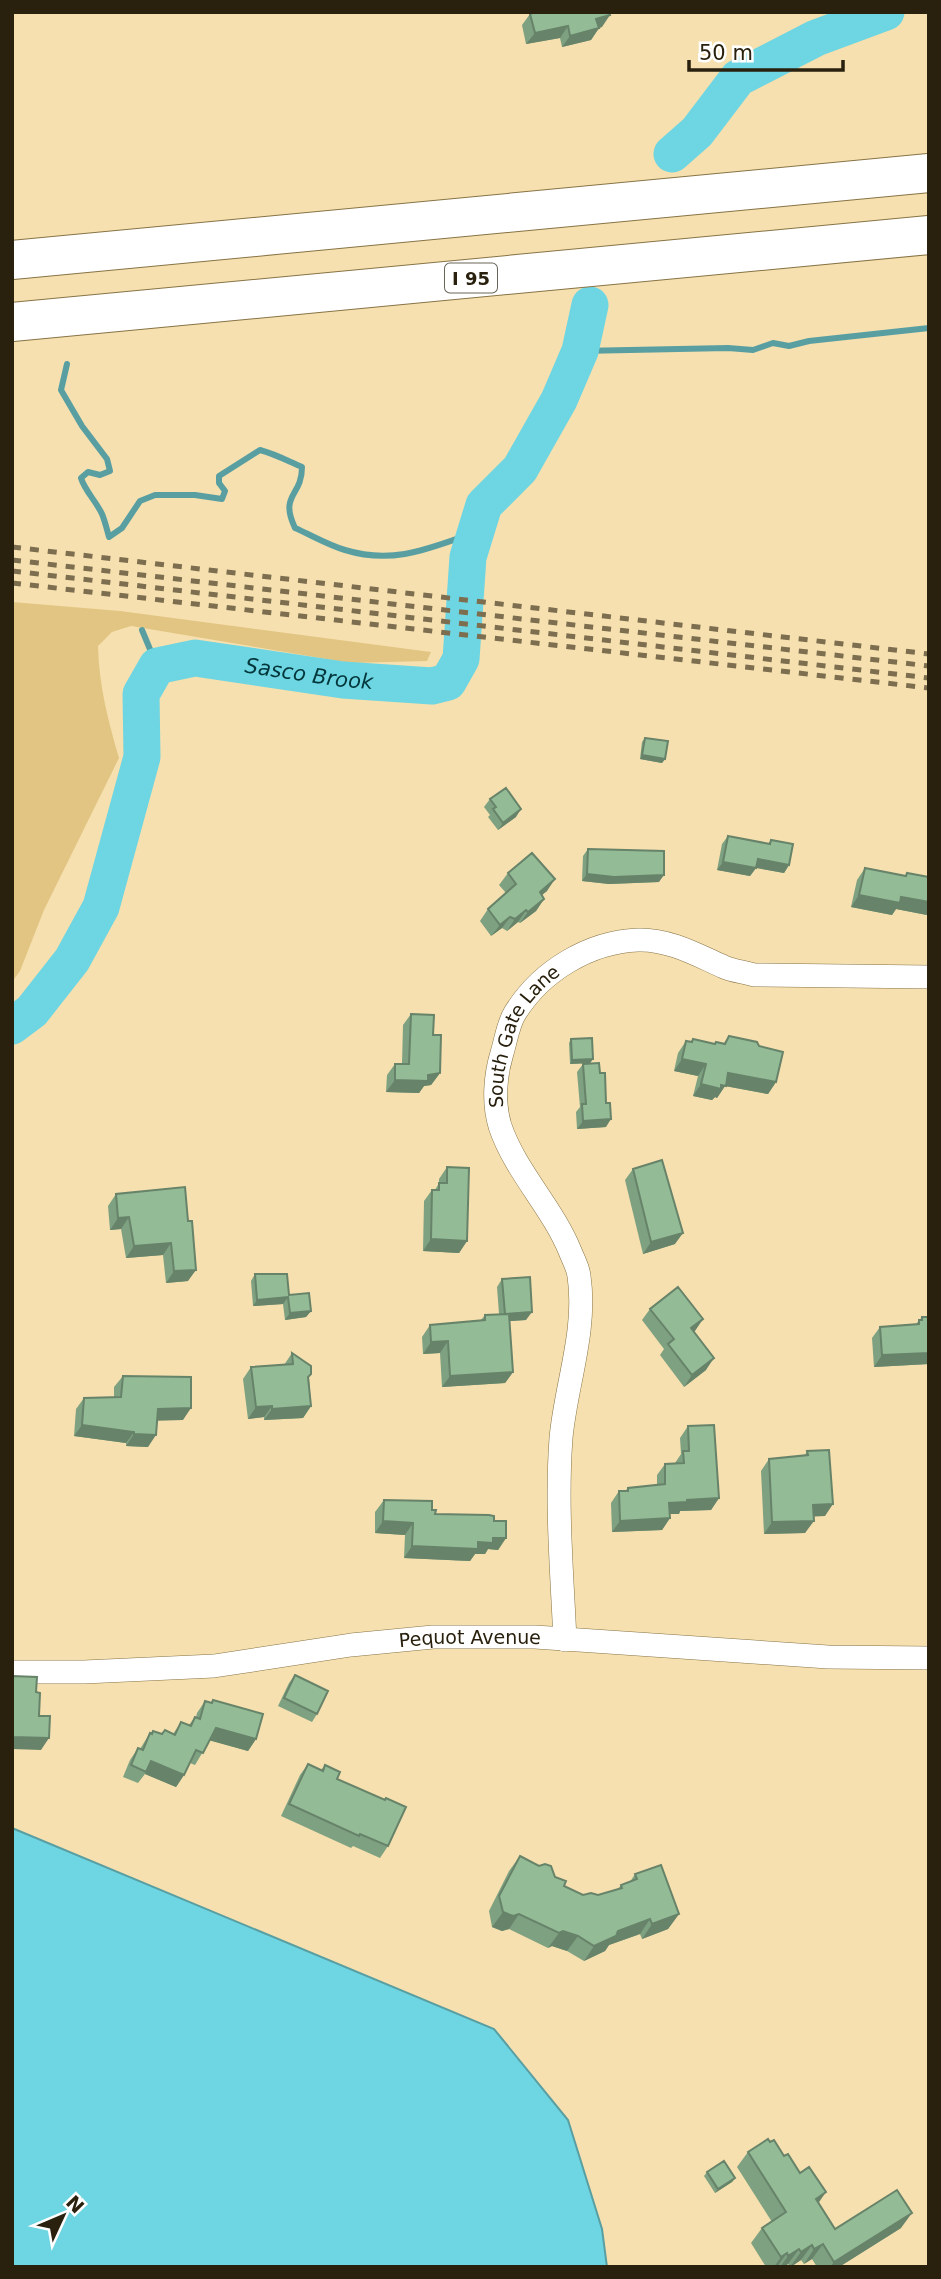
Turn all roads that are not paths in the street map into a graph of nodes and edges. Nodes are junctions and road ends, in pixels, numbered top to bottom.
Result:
1 (929, 173) edge
2 (929, 234) edge
3 (12, 260) edge
4 (12, 322) edge
5 (929, 977) edge
6 (565, 1640) junction
7 (929, 1658) edge
8 (12, 1672) edge

1 - 3 highway
2 - 4 highway, I 95
5 - 6 street, South Gate Lane
6 - 7 street, Pequot Avenue
6 - 8 street, Pequot Avenue

